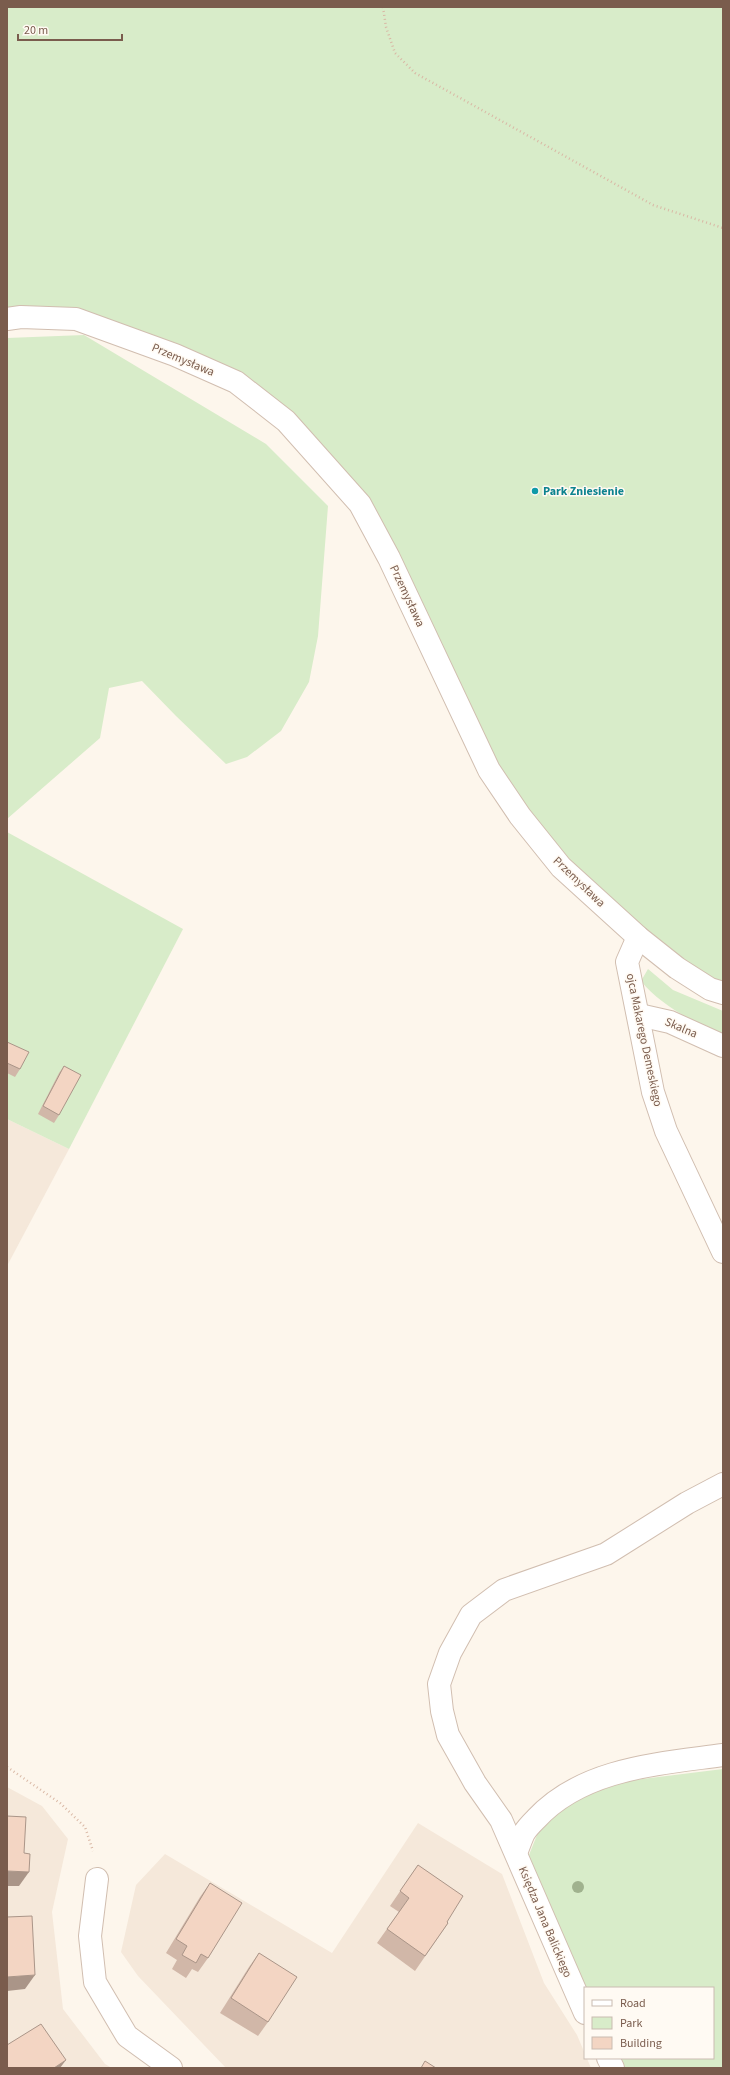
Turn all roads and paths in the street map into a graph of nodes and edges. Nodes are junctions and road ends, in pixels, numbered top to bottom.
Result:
1 (382, 7) edge
2 (723, 228) edge
3 (7, 319) edge
4 (638, 937) junction
5 (723, 993) edge
6 (639, 1015) junction
7 (723, 1046) edge
8 (723, 1252) edge
9 (723, 1484) edge
10 (723, 1756) edge
11 (7, 1767) edge
12 (516, 1852) junction
13 (97, 1879) joint
14 (584, 2011) edge
15 (608, 2059) edge
16 (171, 2068) edge
17 (613, 2068) edge

1 - 2 path
3 - 4 street, Przemysława
4 - 5 street, Przemysława
4 - 6 street, ojca Makarego Demeskiego
6 - 7 street, Skalna
6 - 8 street, ojca Makarego Demeskiego
9 - 12 street, Księdza Jana Balickiego
10 - 12 street
11 - 13 path
12 - 14 street, Księdza Jana Balickiego
13 - 16 street
15 - 17 street

